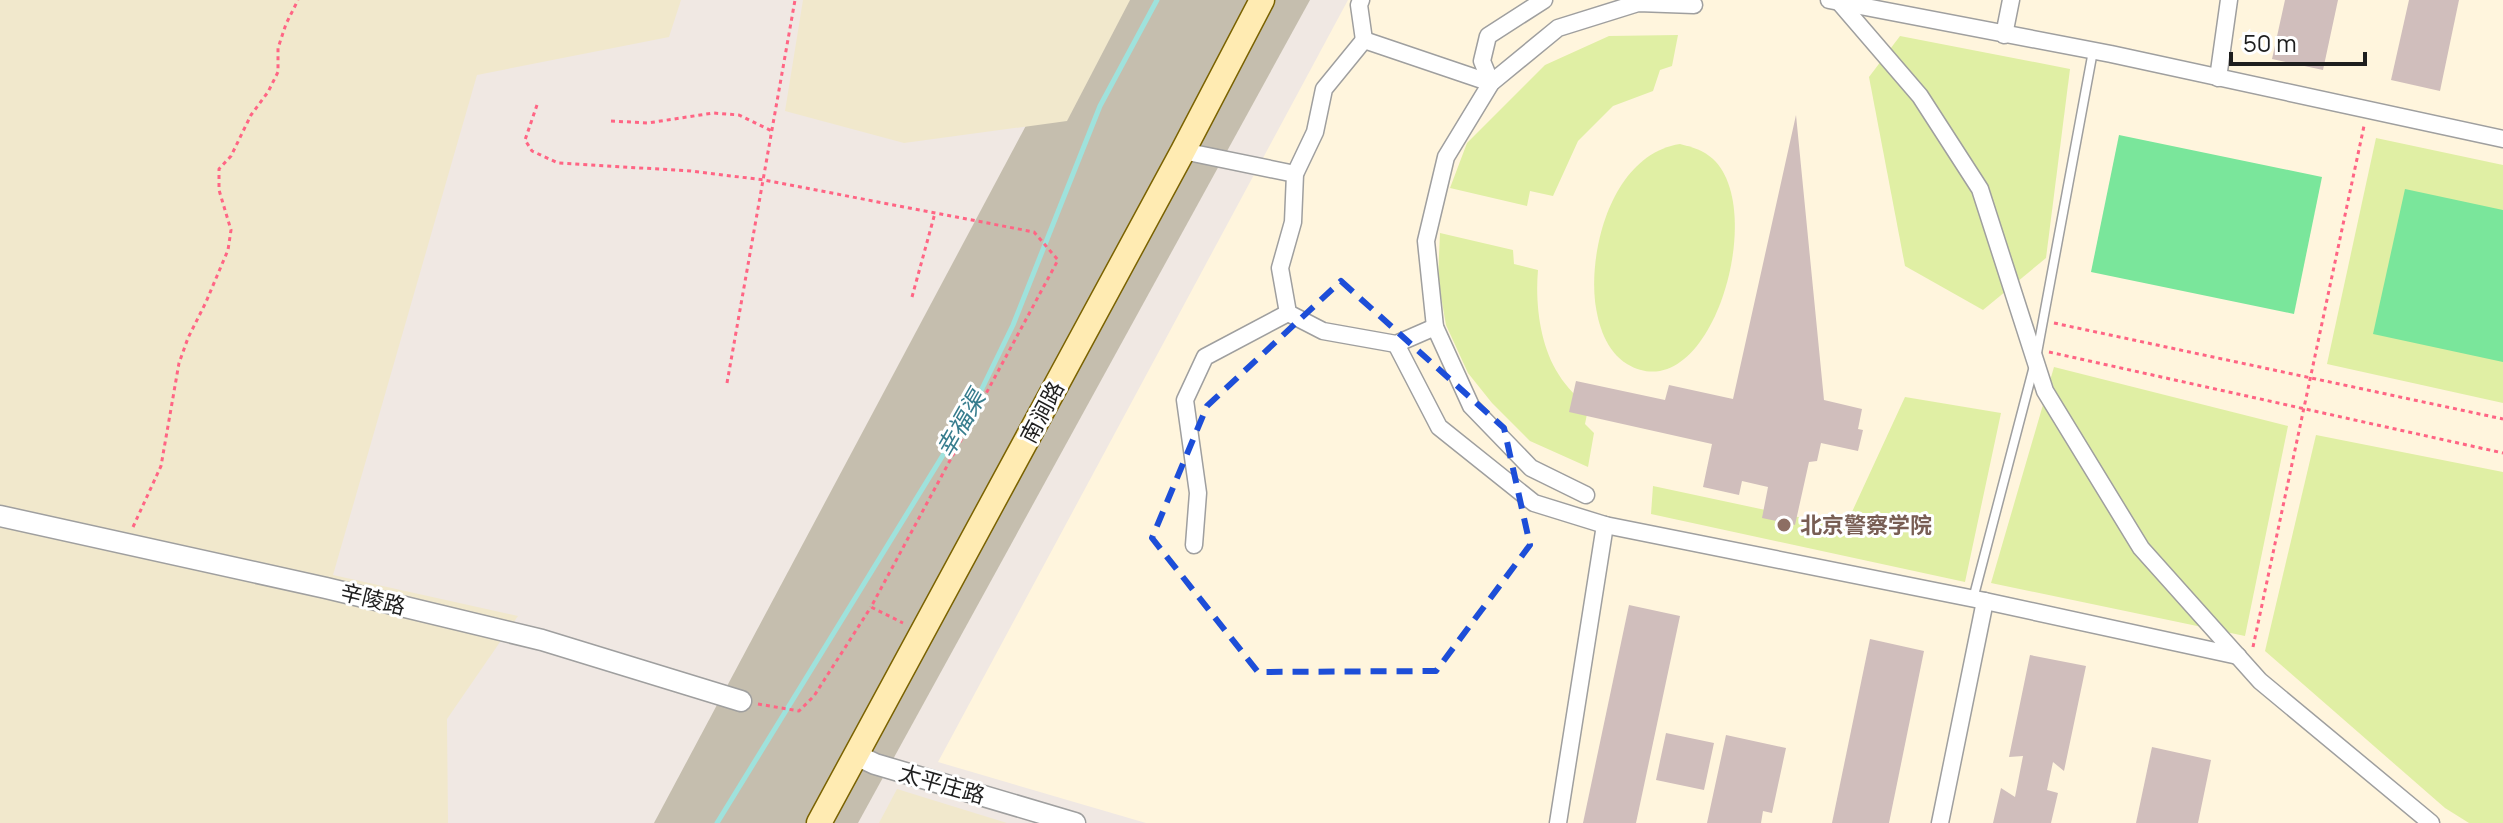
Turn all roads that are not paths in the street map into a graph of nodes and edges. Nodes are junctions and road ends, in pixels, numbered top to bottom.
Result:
1 (1262, 0) edge
2 (1361, 0) edge
3 (1544, 0) edge
4 (2011, 0) edge
5 (2229, 0) edge
6 (1834, 1) edge
7 (1694, 5) dead end
8 (2004, 35) junction
9 (1364, 40) junction
10 (2093, 51) junction
11 (2218, 78) junction
12 (1491, 83) junction
13 (2503, 139) edge
14 (1183, 151) junction
15 (1295, 174) junction
16 (1288, 313) junction
17 (1435, 327) junction
18 (1396, 344) junction
19 (2036, 356) junction
20 (1586, 495) dead end
21 (0, 516) edge
22 (1605, 525) junction
23 (1194, 545) dead end
24 (1979, 600) junction
25 (2243, 662) junction
26 (741, 701) dead end
27 (856, 755) junction
28 (819, 823) edge
29 (1075, 823) edge
30 (1558, 823) edge
31 (1940, 823) edge
32 (2431, 823) edge

1 - 14 main road, 南涧路
2 - 9 street
3 - 12 street
4 - 8 street
5 - 11 street
6 - 8 street
6 - 19 street
7 - 12 street
8 - 10 street
9 - 12 street
9 - 15 street
10 - 11 street
10 - 19 lane
11 - 13 street
12 - 17 street
14 - 15 street
14 - 27 main road, 南涧路
15 - 16 street
16 - 18 street
16 - 23 street
17 - 18 street
17 - 20 street
18 - 22 street
19 - 24 lane
19 - 25 street
21 - 26 street, 辛陵路
22 - 24 street
22 - 30 street
24 - 25 street
24 - 31 street
25 - 32 street
27 - 28 main road, 南涧路
27 - 29 street, 太平庄路

